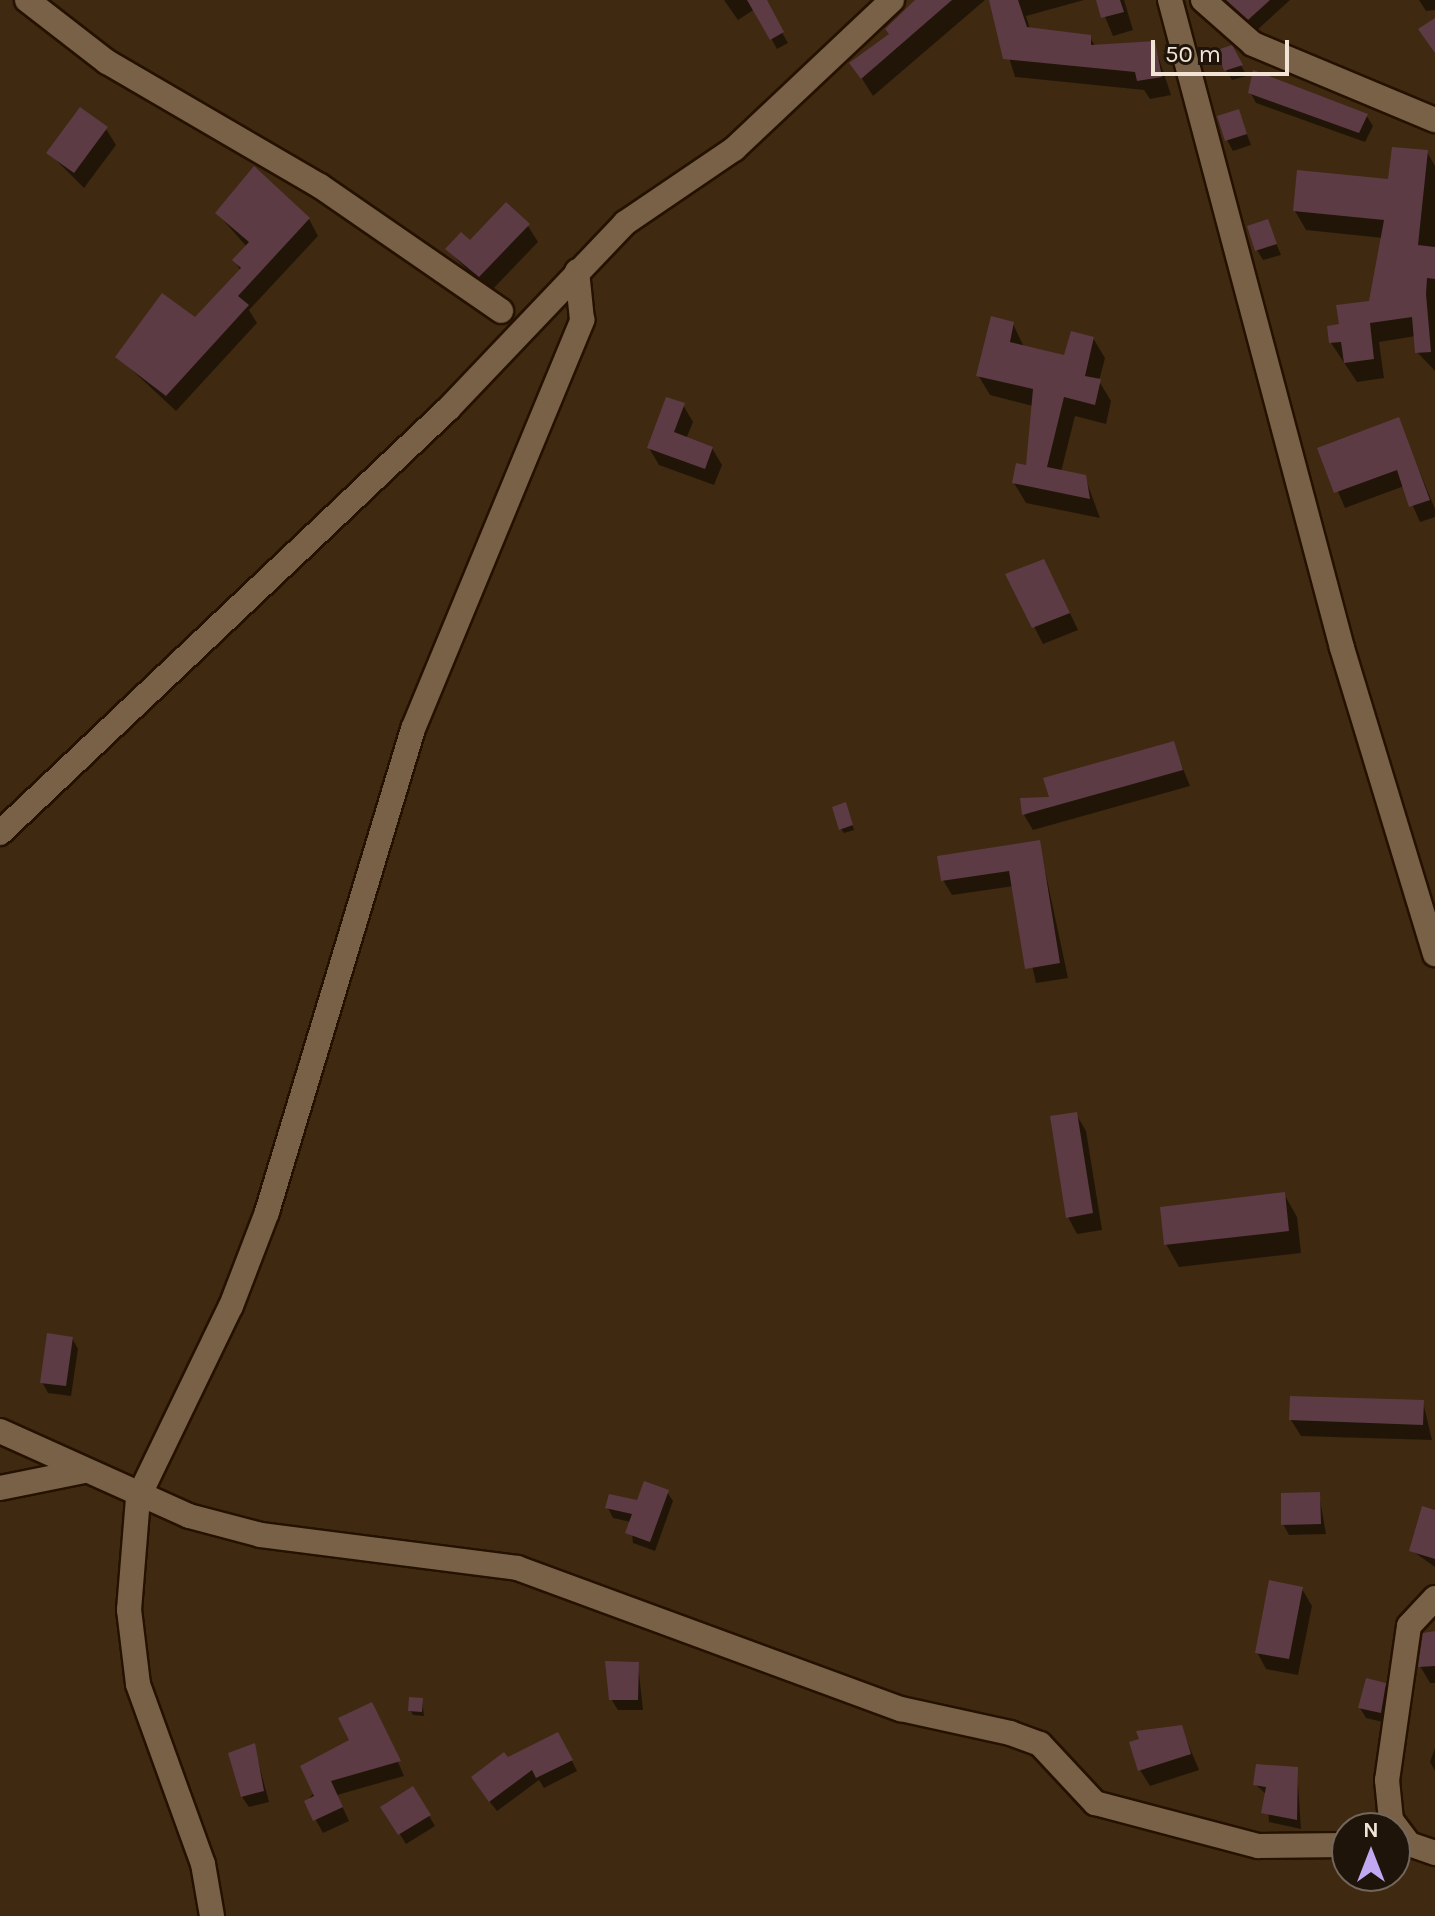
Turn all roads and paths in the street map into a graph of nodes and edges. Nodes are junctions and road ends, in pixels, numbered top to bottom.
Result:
1 (27, 0) edge
2 (892, 0) edge
3 (1173, 0) edge
4 (1203, 0) edge
5 (1435, 120) edge
6 (577, 271) junction
7 (501, 311) dead end
8 (0, 833) edge
9 (1435, 954) edge
10 (0, 1431) edge
11 (84, 1471) junction
12 (0, 1488) edge
13 (140, 1493) junction
14 (1435, 1598) edge
15 (1390, 1812) edge
16 (1411, 1842) edge
17 (1331, 1845) edge
18 (1435, 1853) edge
19 (212, 1916) edge

1 - 7 street
2 - 6 street
3 - 9 street
4 - 5 street
6 - 8 street
6 - 13 street
10 - 11 street
11 - 12 street
11 - 13 street
13 - 17 street
13 - 19 street
14 - 15 street
16 - 18 street

